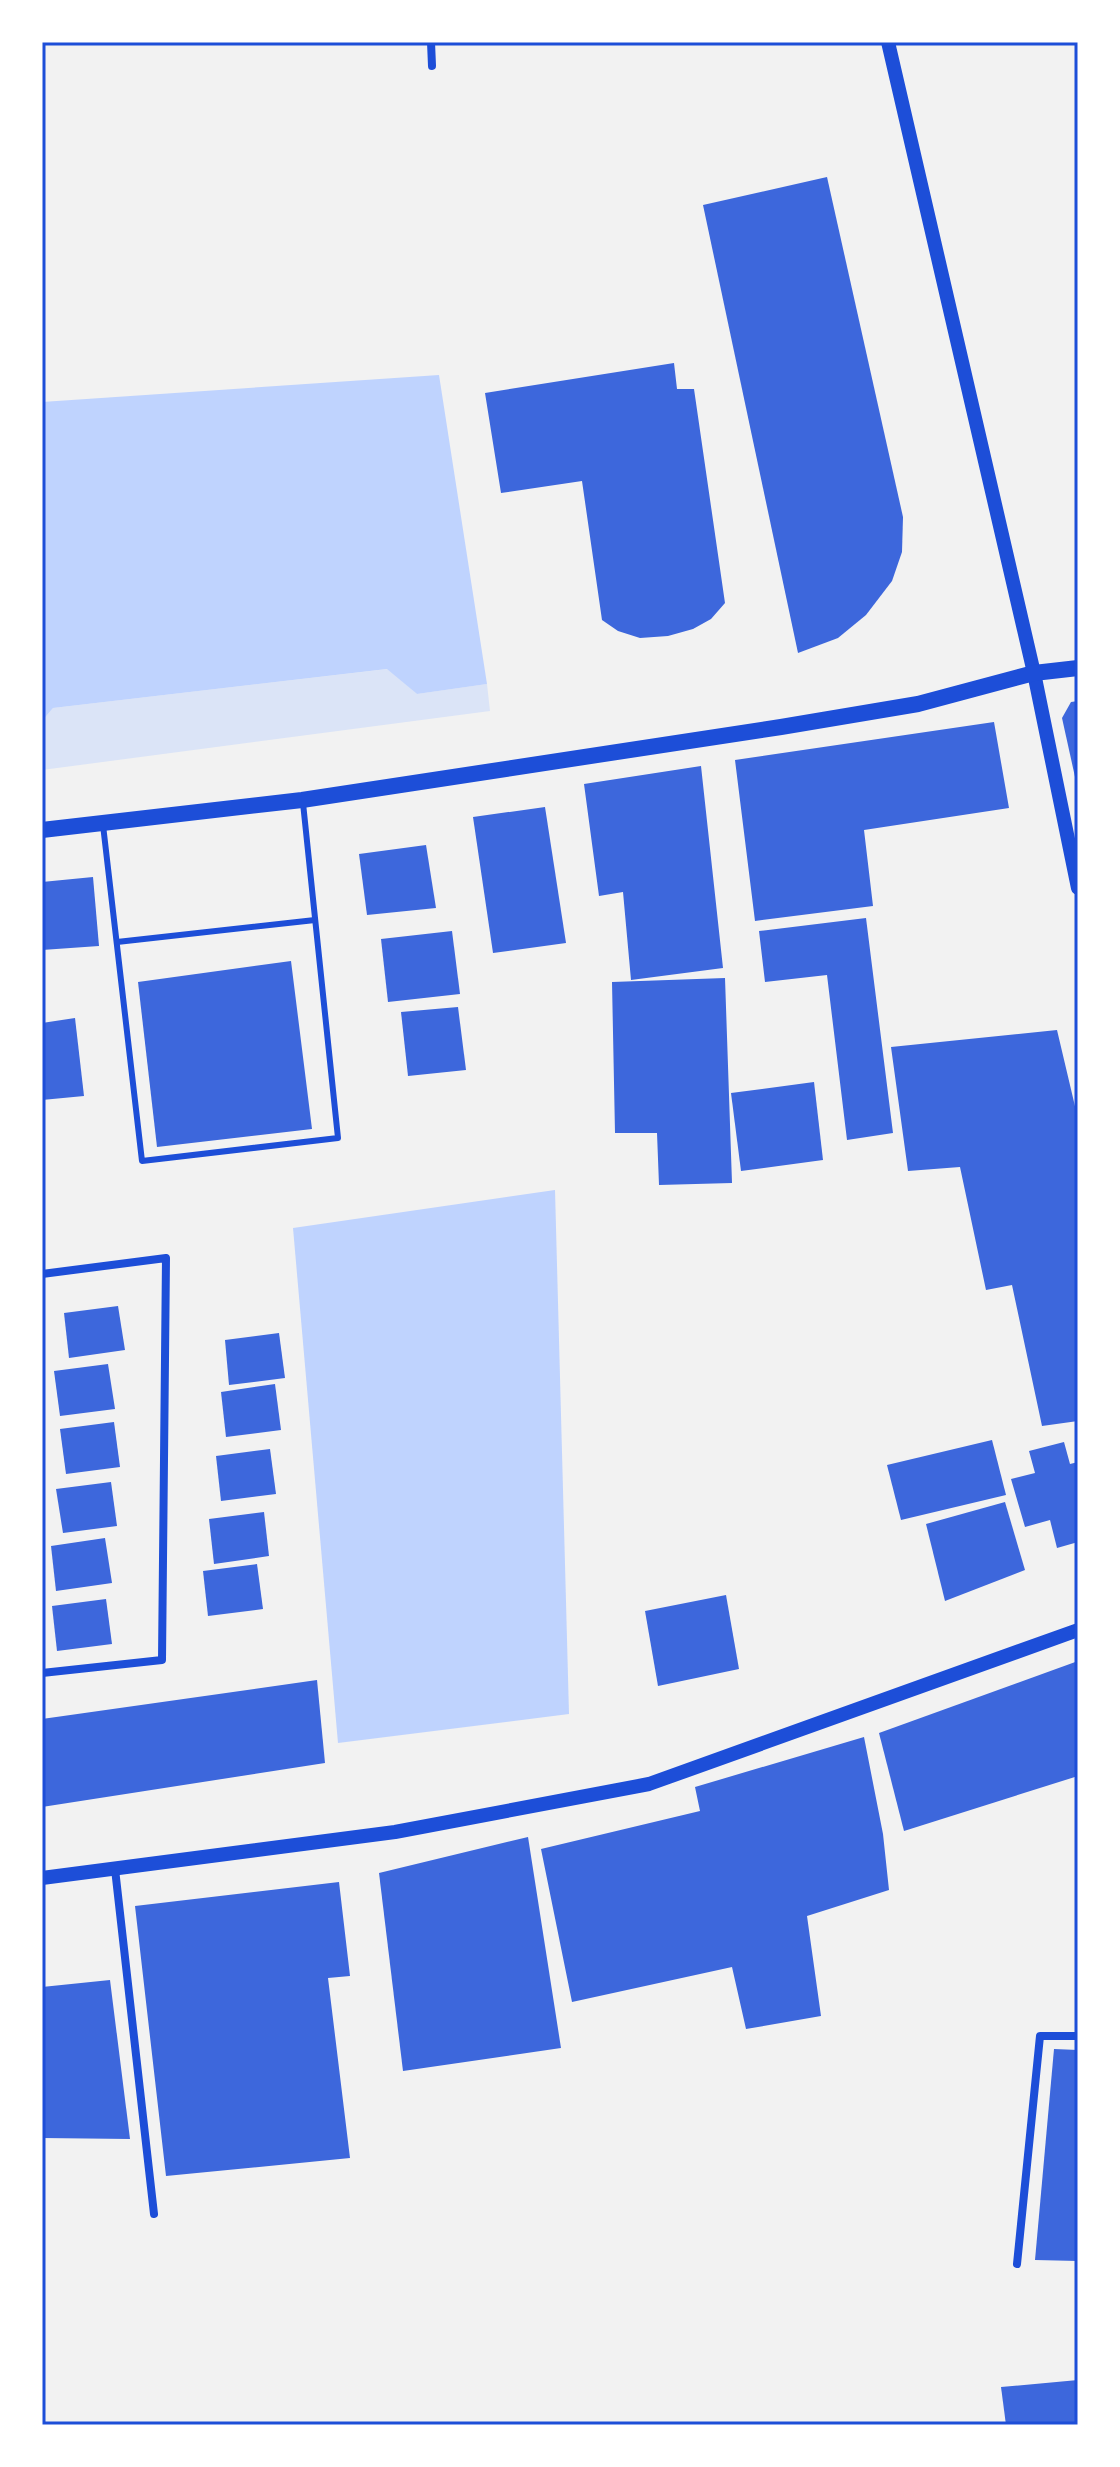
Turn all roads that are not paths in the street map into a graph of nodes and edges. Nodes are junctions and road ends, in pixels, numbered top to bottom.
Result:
1 (431, 42) edge
2 (888, 42) edge
3 (432, 66) dead end
4 (1078, 668) edge
5 (1034, 673) junction
6 (302, 800) junction
7 (102, 823) junction
8 (42, 830) edge
9 (1078, 888) edge
10 (315, 920) junction
11 (117, 942) junction
12 (42, 1274) edge
13 (1078, 1630) edge
14 (42, 1673) edge
15 (115, 1869) junction
16 (42, 1878) edge
17 (1078, 2036) edge
18 (154, 2214) dead end
19 (1017, 2264) dead end

1 - 3 street
2 - 5 street
4 - 5 main road
5 - 6 main road
5 - 9 street
6 - 7 main road
6 - 10 lane
7 - 8 main road
7 - 11 lane
10 - 11 lane
10 - 11 lane
12 - 14 street
13 - 15 street
15 - 16 street
15 - 18 street
17 - 19 street

